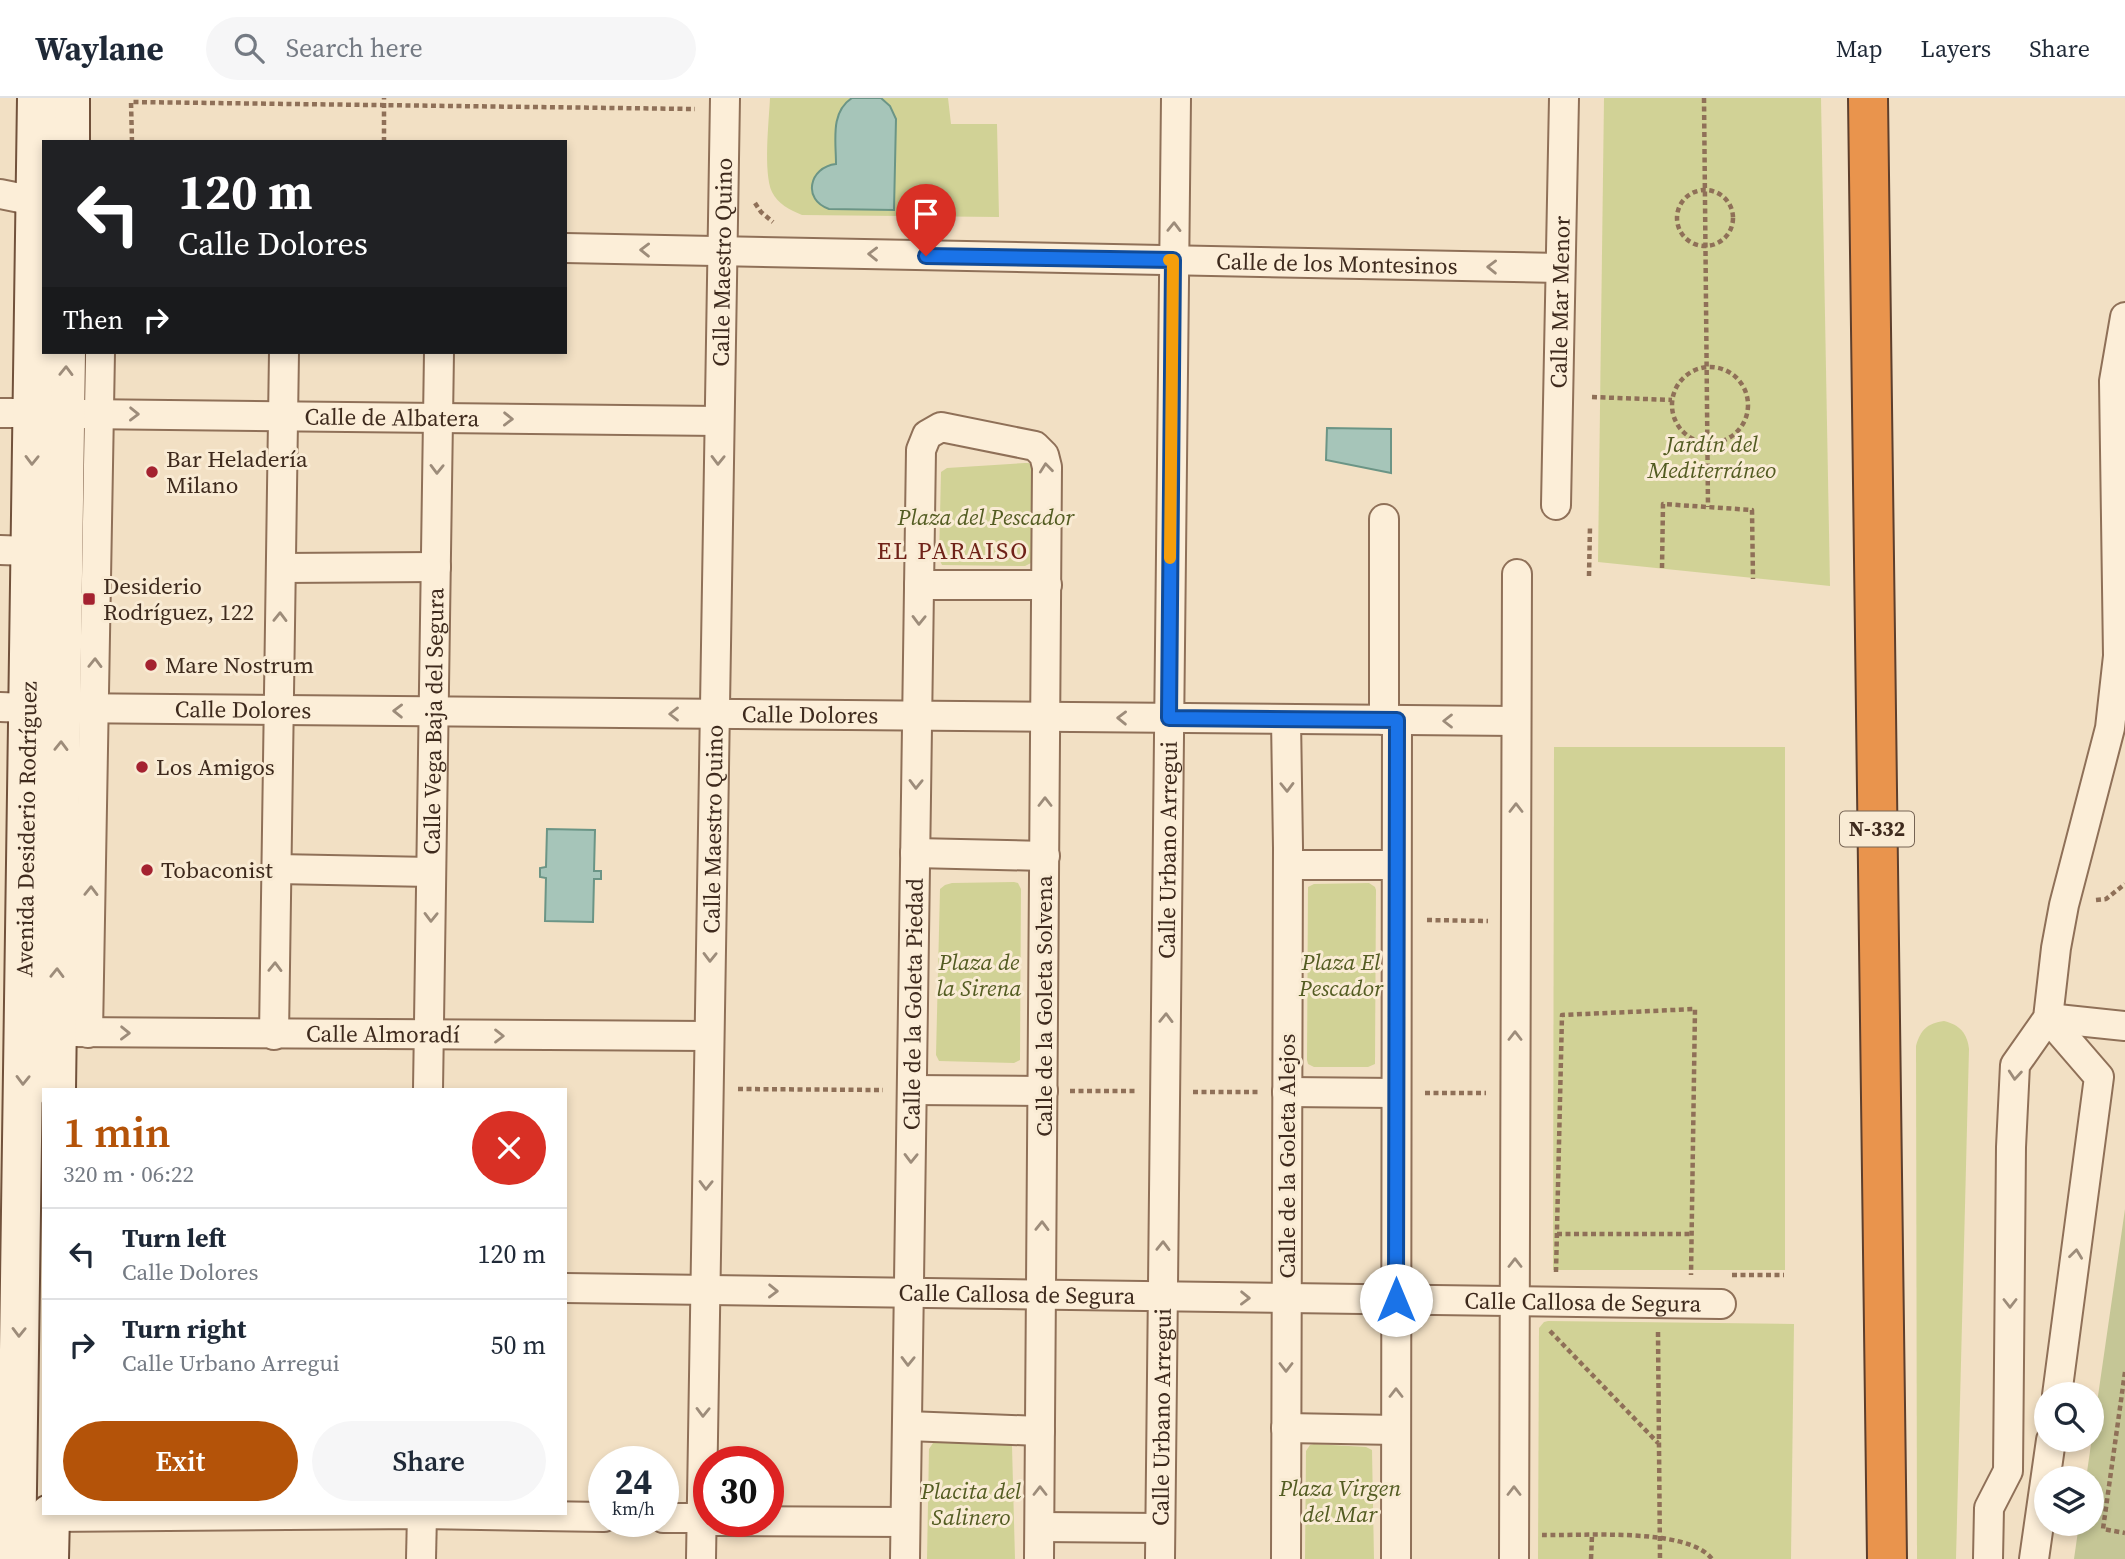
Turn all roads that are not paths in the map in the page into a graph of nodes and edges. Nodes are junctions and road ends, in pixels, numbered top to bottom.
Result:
1 (37, 98) edge
2 (70, 98) edge
3 (1175, 98) edge
4 (1564, 98) edge
5 (1868, 98) edge
6 (712, 104) edge
7 (70, 140) edge
8 (18, 197) edge
9 (567, 248) edge
10 (723, 251) junction
11 (1173, 260) junction
12 (1560, 268) junction
13 (2125, 317) edge
14 (65, 354) edge
15 (98, 354) edge
16 (284, 354) edge
17 (439, 354) edge
18 (49, 413) edge
19 (283, 416) junction
20 (438, 418) junction
21 (719, 421) junction
22 (1556, 505) dead end
23 (1384, 519) dead end
24 (15, 550) edge
25 (436, 567) junction
26 (281, 568) junction
27 (1517, 574) dead end
28 (919, 585) junction
29 (1047, 585) junction
30 (46, 708) edge
31 (279, 710) junction
32 (434, 711) junction
33 (713, 714) junction
34 (917, 716) junction
35 (1046, 717) junction
36 (1169, 718) junction
37 (1286, 719) junction
38 (1390, 720) junction
39 (1516, 721) junction
40 (915, 853) junction
41 (1045, 856) junction
42 (1396, 864) junction
43 (1288, 865) junction
44 (277, 869) junction
45 (431, 872) junction
46 (2048, 1018) junction
47 (2125, 1026) edge
48 (42, 1031) edge
49 (274, 1035) junction
50 (429, 1035) junction
51 (708, 1036) junction
52 (55, 1088) edge
53 (428, 1088) edge
54 (912, 1090) junction
55 (1043, 1091) junction
56 (1287, 1092) junction
57 (1396, 1093) junction
58 (10, 1275) edge
59 (567, 1288) edge
60 (705, 1290) junction
61 (909, 1293) junction
62 (1041, 1295) junction
63 (1163, 1297) junction
64 (1286, 1298) junction
65 (1396, 1300) junction
66 (1520, 1302) junction
67 (1721, 1304) dead end
68 (2059, 1382) edge
69 (907, 1426) junction
70 (1286, 1428) junction
71 (1396, 1430) junction
72 (1040, 1431) junction
73 (706, 1446) edge
74 (2008, 1471) junction
75 (2034, 1473) edge
76 (226, 1515) edge
77 (422, 1515) edge
78 (483, 1515) edge
79 (29, 1516) edge
80 (588, 1517) edge
81 (784, 1521) edge
82 (905, 1522) junction
83 (1040, 1527) junction
84 (1160, 1528) junction
85 (2037, 1536) edge
86 (704, 1537) edge
87 (16, 1559) edge
88 (49, 1559) edge
89 (421, 1559) edge
90 (701, 1559) edge
91 (905, 1559) edge
92 (1039, 1559) edge
93 (1160, 1559) edge
94 (1286, 1559) edge
95 (1396, 1559) edge
96 (1514, 1559) edge
97 (1887, 1559) edge
98 (1988, 1559) edge
99 (2034, 1559) edge

1 - 8 street, Avenida Desiderio Rodríguez
2 - 7 street
11 -> 3 street, Calle Urbano Arregui
4 - 12 street, Calle Mar Menor
5 - 97 highway, N-332
6 - 10 street, Calle Maestro Quino
8 - 18 street, Avenida Desiderio Rodríguez
10 -> 9 street, Calle de los Montesinos
11 -> 10 street, Calle de los Montesinos
10 - 21 street, Calle Maestro Quino
12 -> 11 street, Calle de los Montesinos
11 - 36 street, Calle Urbano Arregui
12 - 22 street, Calle Mar Menor
13 - 46 street
18 -> 14 street, Avenida Desiderio Rodríguez
15 - 18 street, Avenida Desiderio Rodríguez
16 - 19 street
17 - 20 street, Calle Vega Baja del Segura
18 -> 19 street, Calle de Albatera
18 -> 24 street, Avenida Desiderio Rodríguez
30 -> 18 street, Avenida Desiderio Rodríguez
19 - 20 street, Calle de Albatera
19 - 26 street
20 -> 21 street, Calle de Albatera
20 -> 25 street, Calle Vega Baja del Segura
21 -> 33 street, Calle Maestro Quino
23 - 38 street
24 - 30 street, Avenida Desiderio Rodríguez
25 - 26 street
25 - 32 street, Calle Vega Baja del Segura
31 -> 26 street
27 - 39 street
28 - 29 street
29 -> 28 street, Calle de la Goleta Piedad
28 -> 34 street, Calle de la Goleta Piedad
29 - 35 street, Calle de la Goleta Solvena
30 - 31 street, Calle Dolores
30 - 48 street, Avenida Desiderio Rodríguez
48 -> 30 street, Avenida Desiderio Rodríguez
32 -> 31 street, Calle Dolores
31 - 44 street
33 -> 32 street, Calle Dolores
32 - 45 street, Calle Vega Baja del Segura
33 - 34 street, Calle Dolores
33 -> 51 street, Calle Maestro Quino
34 - 35 street, Calle Dolores
34 -> 40 street, Calle de la Goleta Piedad
36 -> 35 street, Calle Dolores
41 -> 35 street, Calle de la Goleta Solvena
36 - 37 street, Calle Dolores
63 -> 36 street, Calle Urbano Arregui
37 - 38 street, Calle Dolores
37 -> 43 street, Calle de la Goleta Alejos
39 -> 38 street, Calle Dolores
38 - 42 street
66 -> 39 street
40 - 41 street
40 - 54 street, Calle de la Goleta Piedad
41 - 55 street, Calle de la Goleta Solvena
42 - 43 street
42 - 57 street
43 - 56 street, Calle de la Goleta Alejos
44 - 45 street
49 -> 44 street
45 -> 50 street, Calle Vega Baja del Segura
46 - 47 street
68 -> 46 street
46 -> 74 street
48 -> 49 street, Calle Almoradí
48 - 52 street, Avenida Desiderio Rodríguez
48 -> 58 street, Avenida Desiderio Rodríguez
49 - 50 street, Calle Almoradí
50 -> 51 street, Calle Almoradí
50 - 53 street, Calle Vega Baja del Segura
51 -> 60 street, Calle Maestro Quino
54 - 55 street
54 -> 61 street, Calle de la Goleta Piedad
62 -> 55 street, Calle de la Goleta Solvena
56 - 57 street
56 - 64 street, Calle de la Goleta Alejos
57 - 65 street
58 -> 79 street, Avenida Desiderio Rodríguez
59 - 60 street, Calle Callosa de Segura
60 -> 61 street, Calle Callosa de Segura
60 -> 73 street, Calle Maestro Quino
61 - 62 street, Calle Callosa de Segura
61 -> 69 street, Calle de la Goleta Piedad
62 - 63 street, Calle Callosa de Segura
62 - 72 street, Calle de la Goleta Solvena
63 -> 64 street, Calle Callosa de Segura
63 - 84 street, Calle Urbano Arregui
64 - 65 street, Calle Callosa de Segura
64 -> 70 street, Calle de la Goleta Alejos
65 - 66 street, Calle Callosa de Segura
71 -> 65 street
66 - 67 street, Calle Callosa de Segura
96 -> 66 street
69 - 72 street
69 - 82 street, Calle de la Goleta Piedad
70 - 71 street
70 - 94 street, Calle de la Goleta Alejos
71 - 95 street
83 -> 72 street, Calle de la Goleta Solvena
74 - 75 street
74 - 98 street
76 - 79 street
77 - 89 street
78 - 80 street
79 - 87 street, Avenida Desiderio Rodríguez
79 - 88 street, Avenida Desiderio Rodríguez
81 - 82 street
82 - 91 street, Calle de la Goleta Piedad
83 - 84 street
83 - 92 street, Calle de la Goleta Solvena
84 - 93 street, Calle Urbano Arregui
85 - 99 street
86 - 90 street, Calle Maestro Quino

